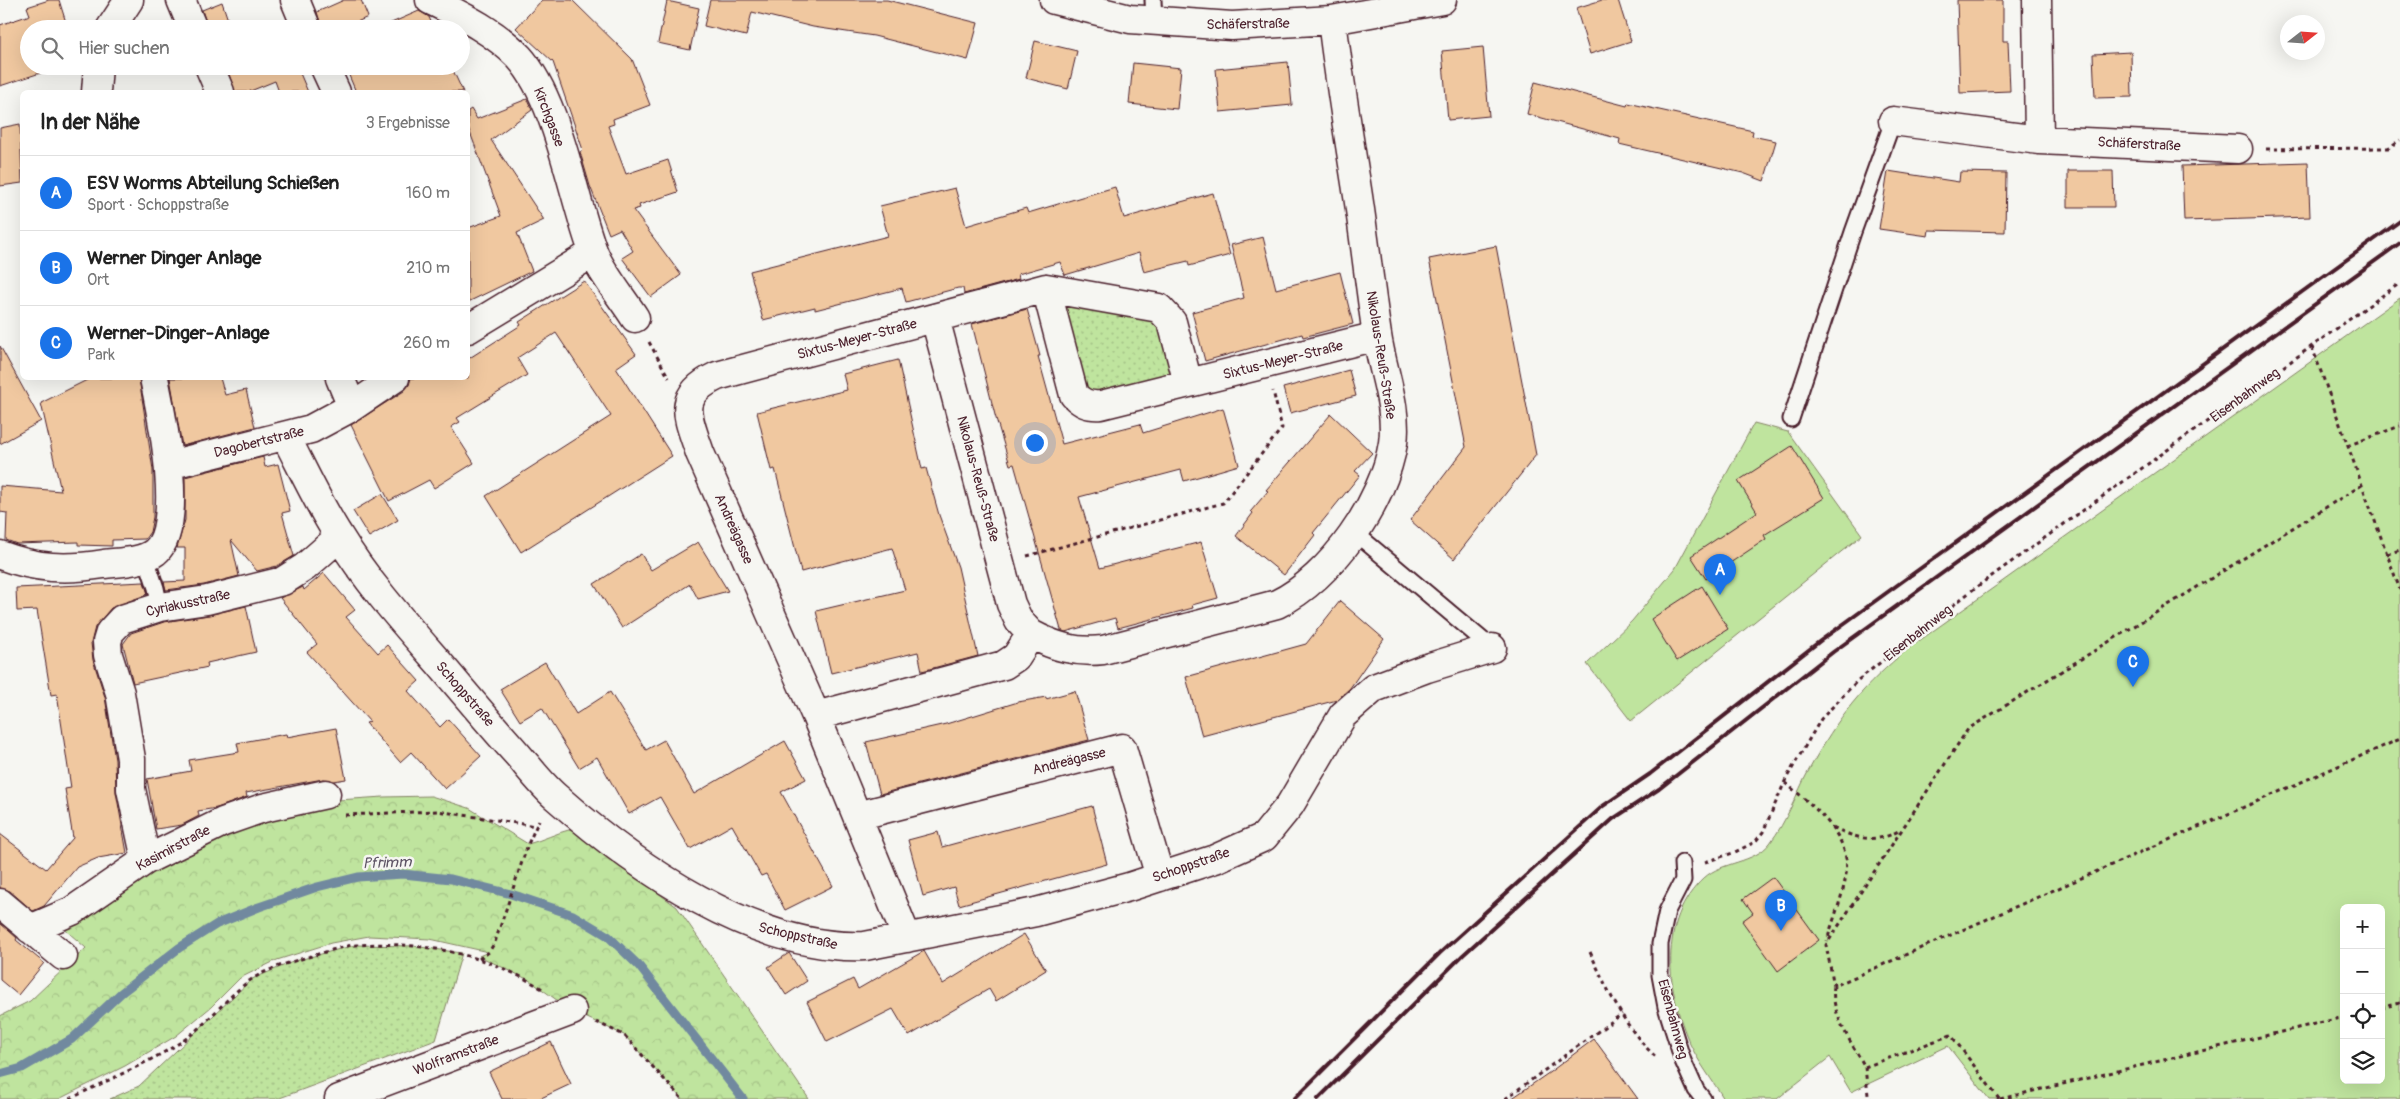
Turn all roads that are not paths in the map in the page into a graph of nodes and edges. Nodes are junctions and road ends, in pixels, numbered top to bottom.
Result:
1 (129, 0) edge
2 (181, 0) edge
3 (295, 0) edge
4 (430, 0) edge
5 (1054, 0) edge
6 (1442, 0) edge
7 (2037, 0) edge
8 (1154, 11) edge
9 (116, 20) edge
10 (189, 20) edge
11 (303, 20) edge
12 (468, 20) edge
13 (1332, 20) junction
14 (470, 21) edge
15 (97, 75) edge
16 (213, 75) edge
17 (328, 75) edge
18 (96, 90) edge
19 (219, 90) edge
20 (335, 90) edge
21 (1893, 121) joint
22 (2039, 140) junction
23 (2238, 149) road end
24 (593, 253) junction
25 (1046, 288) junction
26 (635, 318) road end
27 (935, 318) junction
28 (470, 328) edge
29 (1377, 336) junction
30 (154, 380) edge
31 (341, 380) edge
32 (392, 380) edge
33 (1188, 383) junction
34 (352, 407) junction
35 (687, 412) joint
36 (1791, 419) dead end
37 (286, 437) junction
38 (169, 464) junction
39 (1354, 532) junction
40 (339, 537) junction
41 (0, 555) edge
42 (146, 558) junction
43 (160, 607) junction
44 (1031, 634) junction
45 (1492, 648) joint
46 (816, 716) junction
47 (333, 805) road end
48 (857, 816) junction
49 (146, 860) junction
50 (1682, 863) road end
51 (1160, 876) junction
52 (0, 903) edge
53 (30, 929) junction
54 (907, 938) junction
55 (63, 956) dead end
56 (572, 1011) dead end
57 (339, 1099) edge
58 (1703, 1099) edge

1 - 9 street
2 - 10 street
3 - 11 street
4 - 12 street, Kirchgasse
5 - 8 street, Schäferstraße
6 - 13 street, Schäferstraße
7 - 22 street
8 - 13 street, Schäferstraße
13 - 29 street, Nikolaus-Reuß-Straße
14 - 24 street, Kirchgasse
15 - 18 street
16 - 19 street
17 - 20 street
21 - 22 street, Schäferstraße
21 - 36 lane
22 - 23 street, Schäferstraße
24 - 26 street
24 - 28 street
25 - 27 street, Sixtus-Meyer-Straße
25 - 33 street, Sixtus-Meyer-Straße
25 - 33 street, Sixtus-Meyer-Straße
27 - 35 street, Sixtus-Meyer-Straße
27 - 44 street, Nikolaus-Reuß-Straße
29 - 33 street, Sixtus-Meyer-Straße
29 - 39 street, Nikolaus-Reuß-Straße
30 - 38 street
31 - 34 street
32 - 34 street, Dagobertstraße
34 - 37 street, Dagobertstraße
35 - 46 street, Andreägasse
37 - 38 street, Dagobertstraße
37 - 40 street, Schoppstraße
38 - 42 street
39 - 44 street, Nikolaus-Reuß-Straße
39 - 45 lane
40 - 43 street, Cyriakusstraße
40 - 54 street, Schoppstraße
41 - 42 street
42 - 43 lane
43 - 49 street, Cyriakusstraße
44 - 46 street
45 - 51 street, Schoppstraße
46 - 48 street, Andreägasse
47 - 49 street, Kasimirstraße
48 - 51 street, Andreägasse
48 - 54 street, Andreägasse
49 - 53 street, Kasimirstraße
50 - 58 lane, Eisenbahnweg
51 - 54 street, Schoppstraße
52 - 53 street
53 - 55 street
56 - 57 street, Wolframstraße

